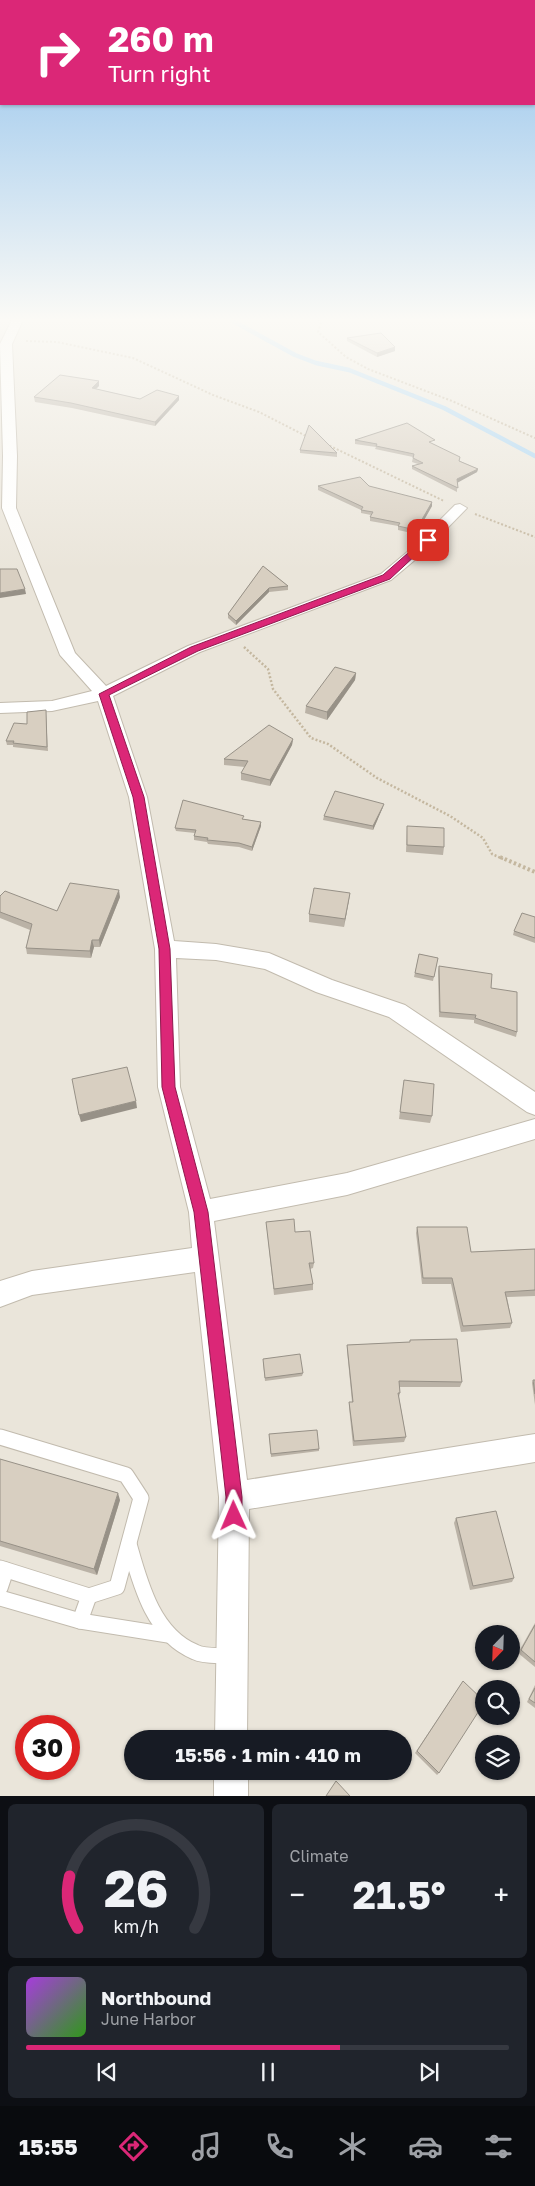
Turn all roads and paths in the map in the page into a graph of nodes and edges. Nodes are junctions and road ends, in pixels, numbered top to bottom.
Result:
1 (6, 404) edge
2 (237, 404) edge
3 (458, 404) edge
4 (312, 438) edge
5 (535, 438) edge
6 (319, 441) edge
7 (460, 508) junction
8 (535, 537) edge
9 (231, 636) junction
10 (104, 694) junction
11 (0, 708) edge
12 (535, 872) edge
13 (164, 949) junction
14 (535, 1105) edge
15 (535, 1129) edge
16 (201, 1212) junction
17 (205, 1258) junction
18 (0, 1294) edge
19 (0, 1437) edge
20 (535, 1448) edge
21 (234, 1497) junction
22 (129, 1543) junction
23 (3, 1569) edge
24 (0, 1588) edge
25 (89, 1596) junction
26 (0, 1598) edge
27 (80, 1621) junction
28 (168, 1635) junction
29 (232, 1656) junction
30 (231, 1730) edge
31 (231, 1780) edge
32 (231, 1796) edge

1 - 10 street
2 - 4 path
3 - 5 path
6 - 7 path
7 - 8 path
7 - 9 street
9 - 10 street
9 - 12 path
10 - 11 street
10 - 13 street
13 - 14 street
13 - 16 street
15 - 16 street
16 - 17 street
17 - 18 street
17 - 21 street
19 - 22 lane
20 - 21 street
21 - 29 street
22 - 25 lane
22 - 28 lane
23 - 24 lane
23 - 25 lane
25 - 27 lane
26 - 27 lane
27 - 28 lane
28 - 29 lane
29 - 30 street
31 - 32 street

